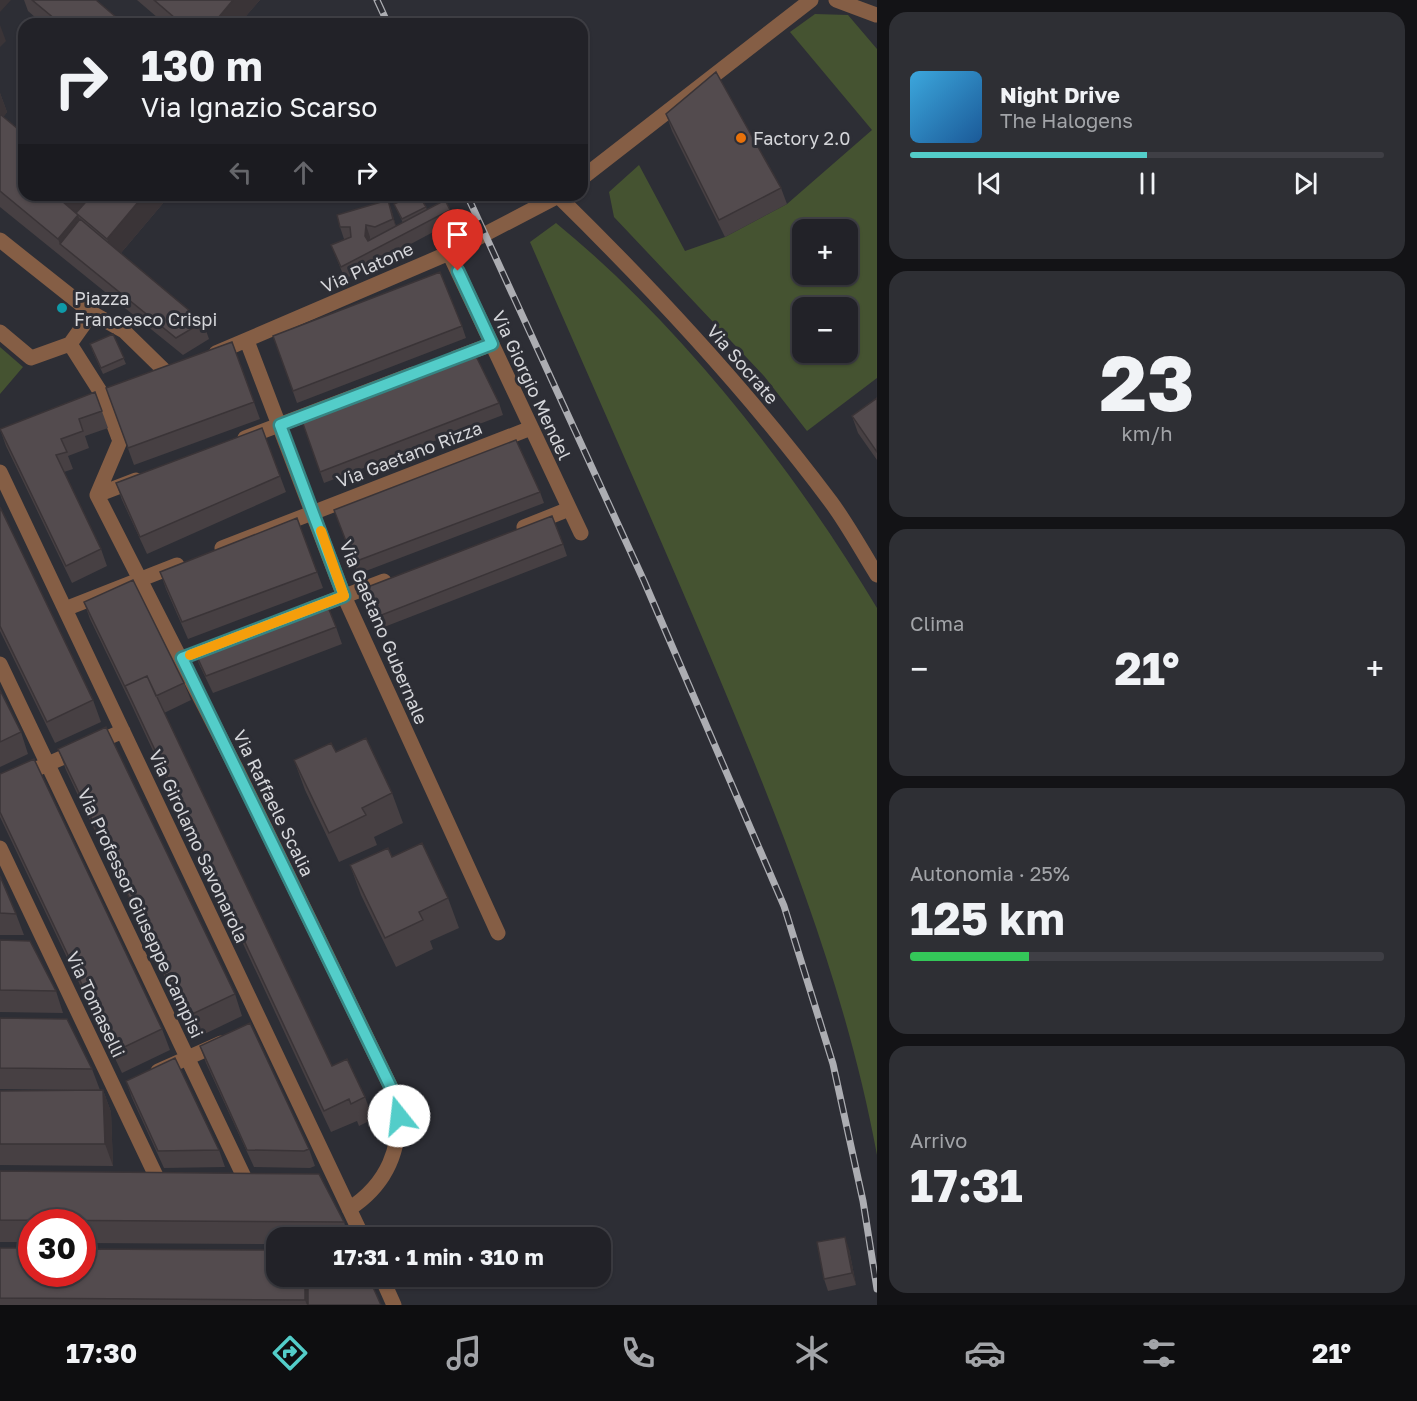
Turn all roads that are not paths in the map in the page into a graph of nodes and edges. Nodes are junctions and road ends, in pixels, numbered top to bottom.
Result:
1 (836, 0) edge
2 (813, 1) edge
3 (875, 10) edge
4 (588, 173) edge
5 (549, 201) edge
6 (564, 201) edge
7 (0, 240) edge
8 (449, 253) junction
9 (92, 313) junction
10 (0, 332) edge
11 (247, 341) junction
12 (70, 344) junction
13 (492, 344) junction
14 (206, 357) edge
15 (186, 365) edge
16 (168, 373) junction
17 (146, 381) edge
18 (280, 425) junction
19 (531, 428) junction
20 (226, 446) edge
21 (0, 472) edge
22 (151, 474) edge
23 (97, 495) junction
24 (569, 509) junction
25 (314, 512) junction
26 (581, 533) dead end
27 (505, 534) edge
28 (877, 575) edge
29 (398, 576) edge
30 (140, 580) junction
31 (344, 596) junction
32 (65, 609) junction
33 (290, 617) edge
34 (0, 664) edge
35 (123, 731) junction
36 (49, 764) junction
37 (0, 785) edge
38 (0, 848) edge
39 (6, 873) edge
40 (498, 933) dead end
41 (30, 951) edge
42 (49, 951) junction
43 (64, 1027) edge
44 (85, 1027) junction
45 (230, 1039) edge
46 (188, 1058) junction
47 (147, 1077) edge
48 (121, 1093) junction
49 (99, 1102) edge
50 (134, 1178) edge
51 (223, 1179) edge
52 (313, 1179) edge
53 (335, 1179) junction
54 (349, 1209) junction
55 (358, 1227) edge
56 (386, 1287) edge
57 (394, 1305) edge

1 - 3 street
2 - 4 street
5 - 8 street, Via Platone
6 - 28 street, Via Socrate
7 - 9 street
8 - 11 street, Via Platone
8 - 13 street, Via Giorgio Mendel
9 - 12 street
9 - 16 street
10 - 12 street
11 - 14 street, Via Platone
11 - 18 street, Via Gaetano Gubernale
12 - 23 street
13 - 18 street
13 - 19 street, Via Giorgio Mendel
15 - 16 street
16 - 17 street
18 - 20 street
18 - 25 street, Via Gaetano Gubernale
19 - 24 street, Via Giorgio Mendel
19 - 25 street, Via Gaetano Rizza
21 - 32 street, Via Girolamo Savonarola
22 - 23 street
23 - 30 street, Via Raffaele Scalia
24 - 26 street, Via Giorgio Mendel
24 - 27 street
25 - 30 street, Via Gaetano Rizza
25 - 31 street, Via Gaetano Gubernale
29 - 31 street
30 - 32 street, Via Gaetano Rizza
30 - 54 street, Via Raffaele Scalia
31 - 33 street
31 - 40 street, Via Gaetano Gubernale
32 - 35 street, Via Girolamo Savonarola
34 - 36 street, Via Professor Giuseppe Campisi
35 - 36 street
35 - 53 street, Via Girolamo Savonarola
36 - 37 street
36 - 46 street, Via Professor Giuseppe Campisi
38 - 39 street, Via Tomaselli
39 - 42 street, Via Tomaselli
41 - 42 street
42 - 44 street, Via Tomaselli
43 - 44 street
44 - 48 street, Via Tomaselli
45 - 46 street
46 - 47 street
46 - 51 street, Via Professor Giuseppe Campisi
48 - 49 street
48 - 50 street, Via Tomaselli
52 - 53 street
53 - 54 street, Via Girolamo Savonarola
54 - 55 street, Via Girolamo Savonarola
56 - 57 street

